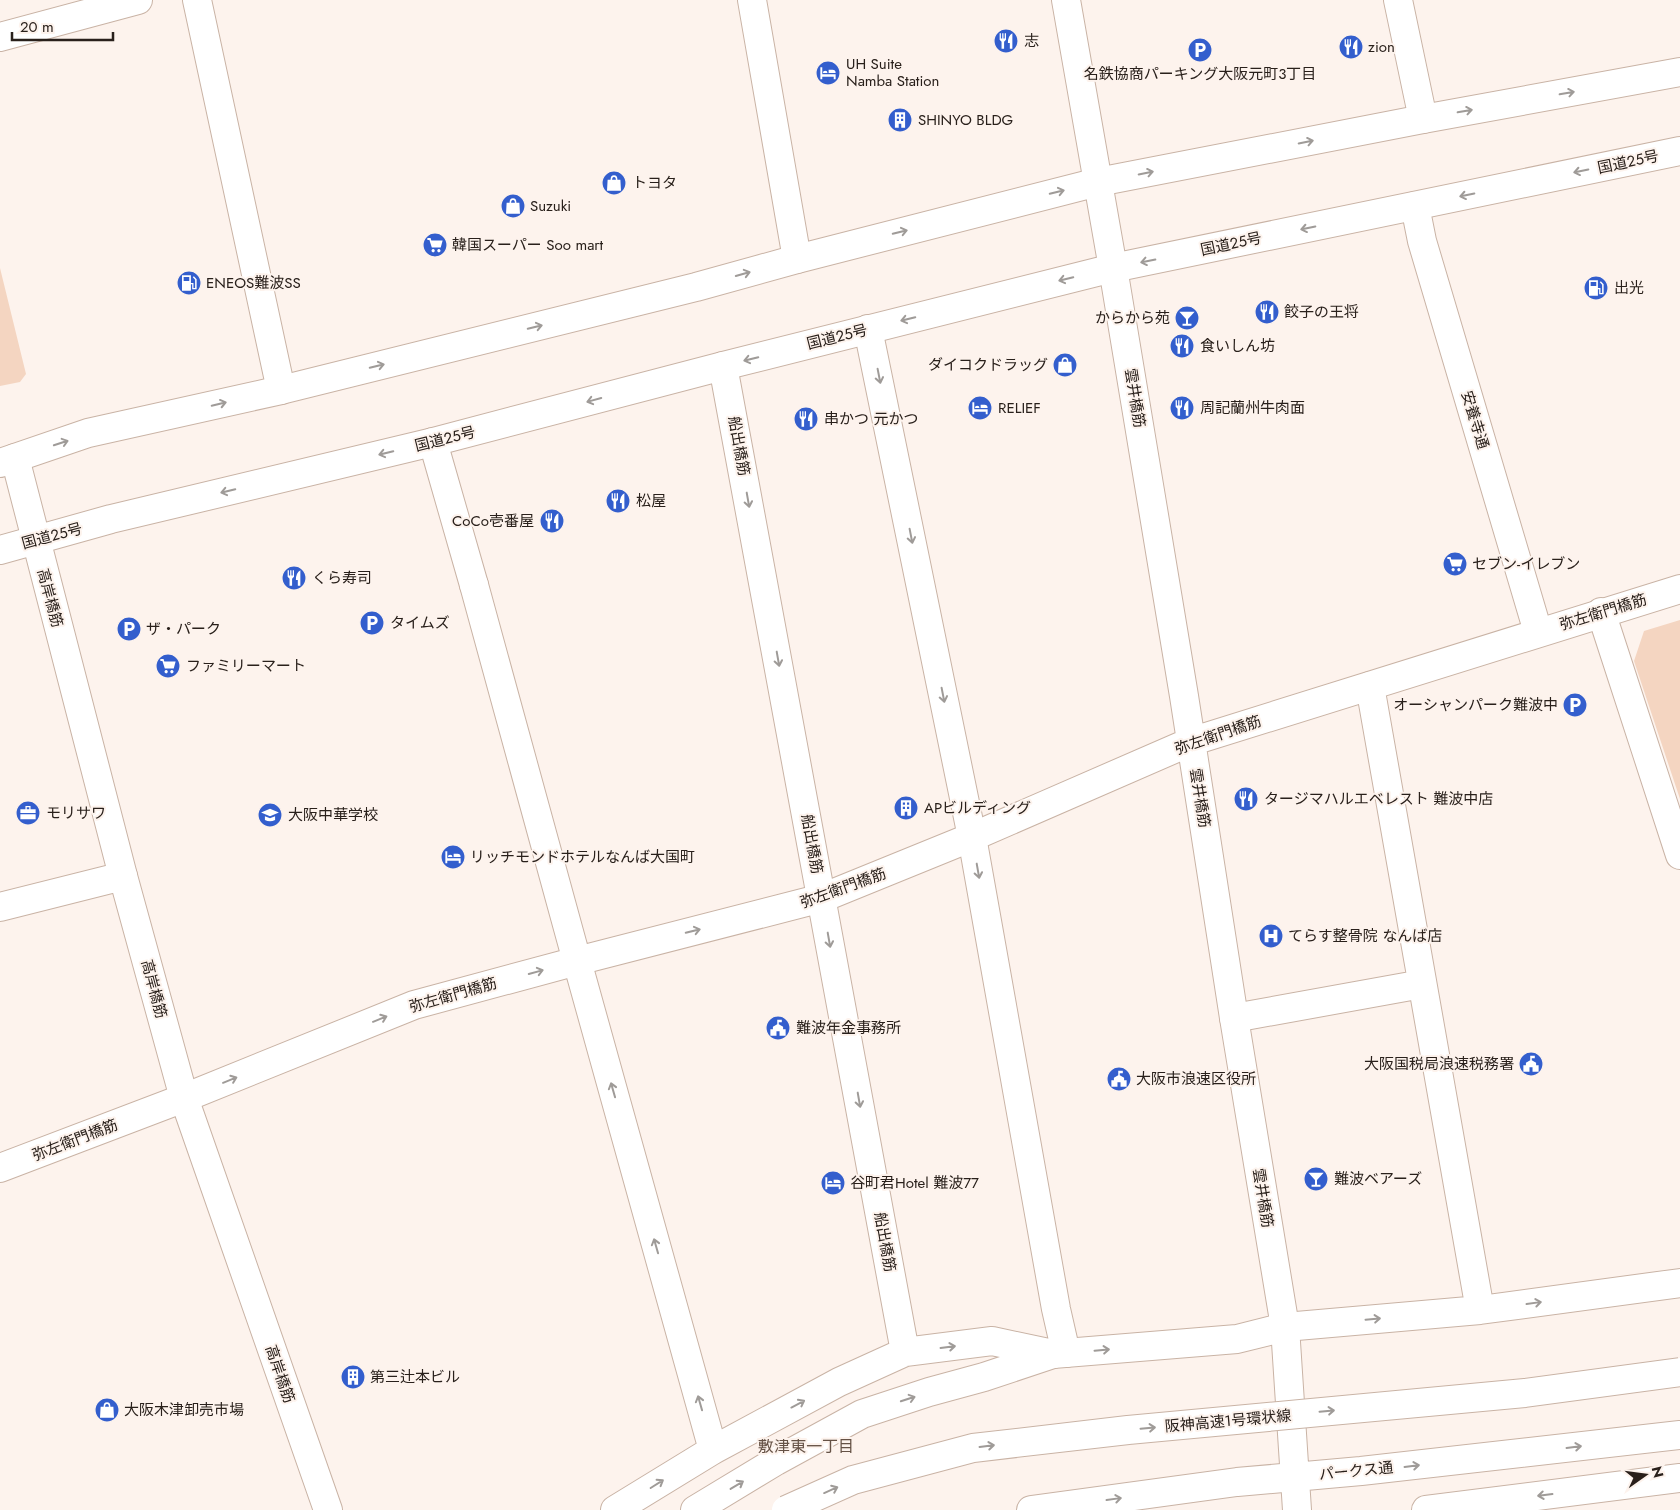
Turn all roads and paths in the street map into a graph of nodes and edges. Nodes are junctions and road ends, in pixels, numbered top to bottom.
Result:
1 (138, 0) edge
2 (197, 0) edge
3 (752, 0) edge
4 (1066, 0) edge
5 (1398, 0) edge
6 (0, 37) edge
7 (1680, 72) edge
8 (1424, 119) junction
9 (1680, 151) edge
10 (1098, 182) junction
11 (1415, 206) junction
12 (797, 259) junction
13 (1113, 268) junction
14 (868, 329) junction
15 (724, 366) junction
16 (281, 390) junction
17 (433, 442) junction
18 (8, 460) edge
19 (36, 540) junction
20 (0, 550) edge
21 (1680, 589) edge
22 (1601, 612) junction
23 (1538, 632) junction
24 (1370, 686) junction
25 (1192, 742) junction
26 (972, 837) junction
27 (1680, 855) edge
28 (123, 876) junction
29 (822, 898) junction
30 (0, 907) edge
31 (576, 961) junction
32 (1422, 984) junction
33 (1234, 1018) junction
34 (184, 1098) junction
35 (0, 1168) edge
36 (1680, 1283) edge
37 (1480, 1310) junction
38 (1285, 1328) junction
39 (905, 1352) junction
40 (1060, 1354) junction
41 (1680, 1372) edge
42 (1680, 1435) edge
43 (713, 1450) junction
44 (1294, 1477) junction
45 (1680, 1478) edge
46 (328, 1510) edge
47 (616, 1510) edge
48 (695, 1510) edge
49 (786, 1510) edge
50 (1032, 1510) edge
51 (1298, 1510) edge
52 (1426, 1510) edge

1 - 6 main road
2 - 16 main road
3 - 12 main road
4 - 10 main road, 雲井橋筋
5 - 8 main road
8 -> 7 main road
10 -> 8 main road
9 -> 11 main road, 国道25号
12 -> 10 main road
10 - 13 main road, 雲井橋筋
11 -> 13 main road, 国道25号
11 - 23 main road, 安養寺通
16 -> 12 main road
13 -> 14 main road, 国道25号
13 - 25 main road, 雲井橋筋
14 -> 15 main road, 国道25号
14 -> 26 main road
15 -> 17 main road, 国道25号
15 -> 29 main road, 船出橋筋
18 -> 16 main road
17 -> 19 main road, 国道25号
17 - 31 main road
18 - 19 main road, 高岸橋筋
19 - 20 main road, 国道25号
19 - 28 main road, 高岸橋筋
21 - 22 main road, 弥左衛門橋筋
22 - 23 main road, 弥左衛門橋筋
22 - 27 main road
23 - 24 main road, 弥左衛門橋筋
24 - 25 main road, 弥左衛門橋筋
24 - 32 main road
25 - 26 main road, 弥左衛門橋筋
25 - 33 main road, 雲井橋筋
26 - 29 main road, 弥左衛門橋筋
26 -> 40 main road
28 - 30 main road
28 - 34 main road, 高岸橋筋
31 -> 29 main road, 弥左衛門橋筋
29 -> 39 main road, 船出橋筋
34 -> 31 main road, 弥左衛門橋筋
43 -> 31 main road
32 - 33 main road
32 - 37 main road
33 - 38 main road, 雲井橋筋
34 - 35 main road, 弥左衛門橋筋
34 - 46 main road, 高岸橋筋
37 -> 36 main road
38 -> 37 main road
40 -> 38 main road
38 - 44 main road, 雲井橋筋
39 -> 40 main road
43 -> 39 main road
48 -> 40 main road
49 -> 41 main road, 阪神高速1号環状線, bridge
44 -> 42 main road, パークス通
47 -> 43 main road
50 -> 44 main road, パークス通
44 - 51 main road, 雲井橋筋
45 -> 52 main road

